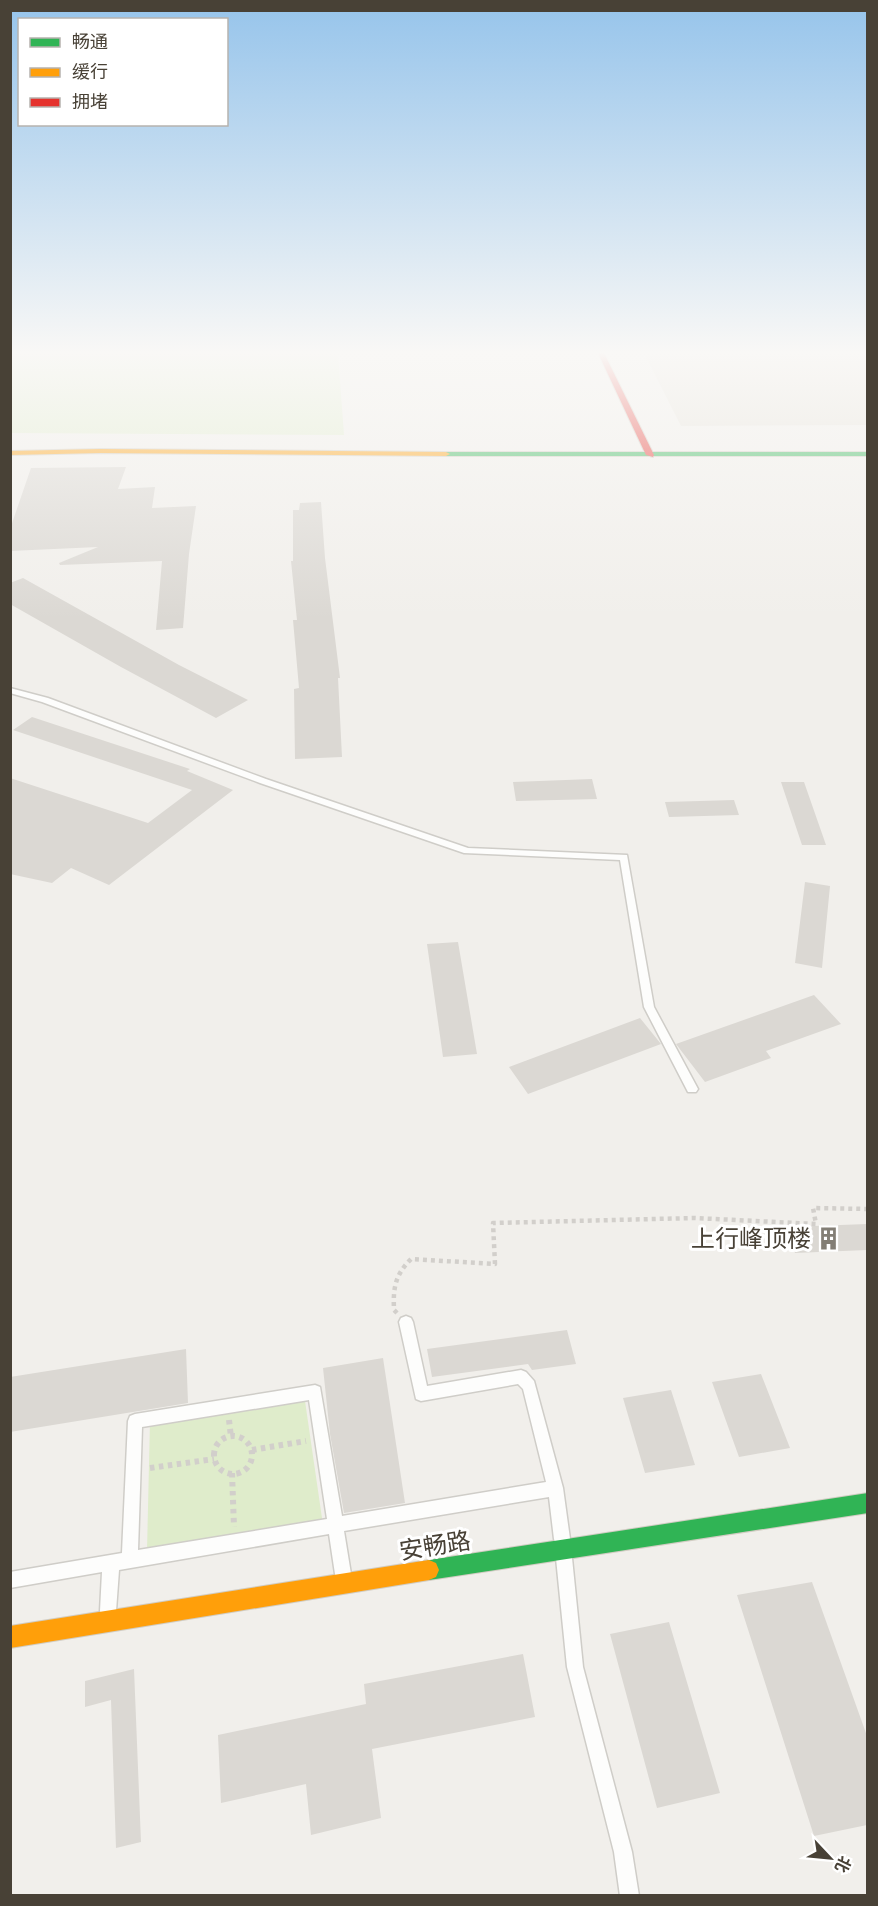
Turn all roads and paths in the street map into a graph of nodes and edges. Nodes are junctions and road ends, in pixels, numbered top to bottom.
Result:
1 (306, 442) edge
2 (643, 442) edge
3 (867, 443) edge
4 (627, 449) junction
5 (647, 450) junction
6 (10, 453) edge
7 (867, 454) edge
8 (10, 690) edge
9 (692, 1089) dead end
10 (867, 1209) edge
11 (406, 1322) joint
12 (321, 1439) junction
13 (252, 1450) junction
14 (214, 1459) junction
15 (135, 1470) junction
16 (232, 1473) junction
17 (555, 1488) junction
18 (867, 1503) edge
19 (334, 1526) junction
20 (234, 1542) junction
21 (564, 1549) junction
22 (130, 1560) junction
23 (111, 1563) junction
24 (10, 1580) edge
25 (345, 1582) junction
26 (108, 1621) junction
27 (10, 1637) edge
28 (630, 1896) edge

1 - 4 main road
2 - 5 main road
3 - 5 main road
4 - 5 main road
4 - 6 main road
5 - 7 main road
8 - 9 lane
10 - 11 path
11 - 17 lane
12 - 13 path
12 - 15 lane
12 - 19 lane
13 - 14 path
13 - 16 path
14 - 15 path
14 - 16 path
15 - 22 lane
16 - 20 path
17 - 19 lane
17 - 21 lane
18 - 21 main road, 安畅路
19 - 20 lane
19 - 25 lane
20 - 22 lane
21 - 25 main road, 安畅路
21 - 28 lane
22 - 23 lane
23 - 24 lane
23 - 26 lane
25 - 26 main road, 安畅路
26 - 27 main road, 安畅路

